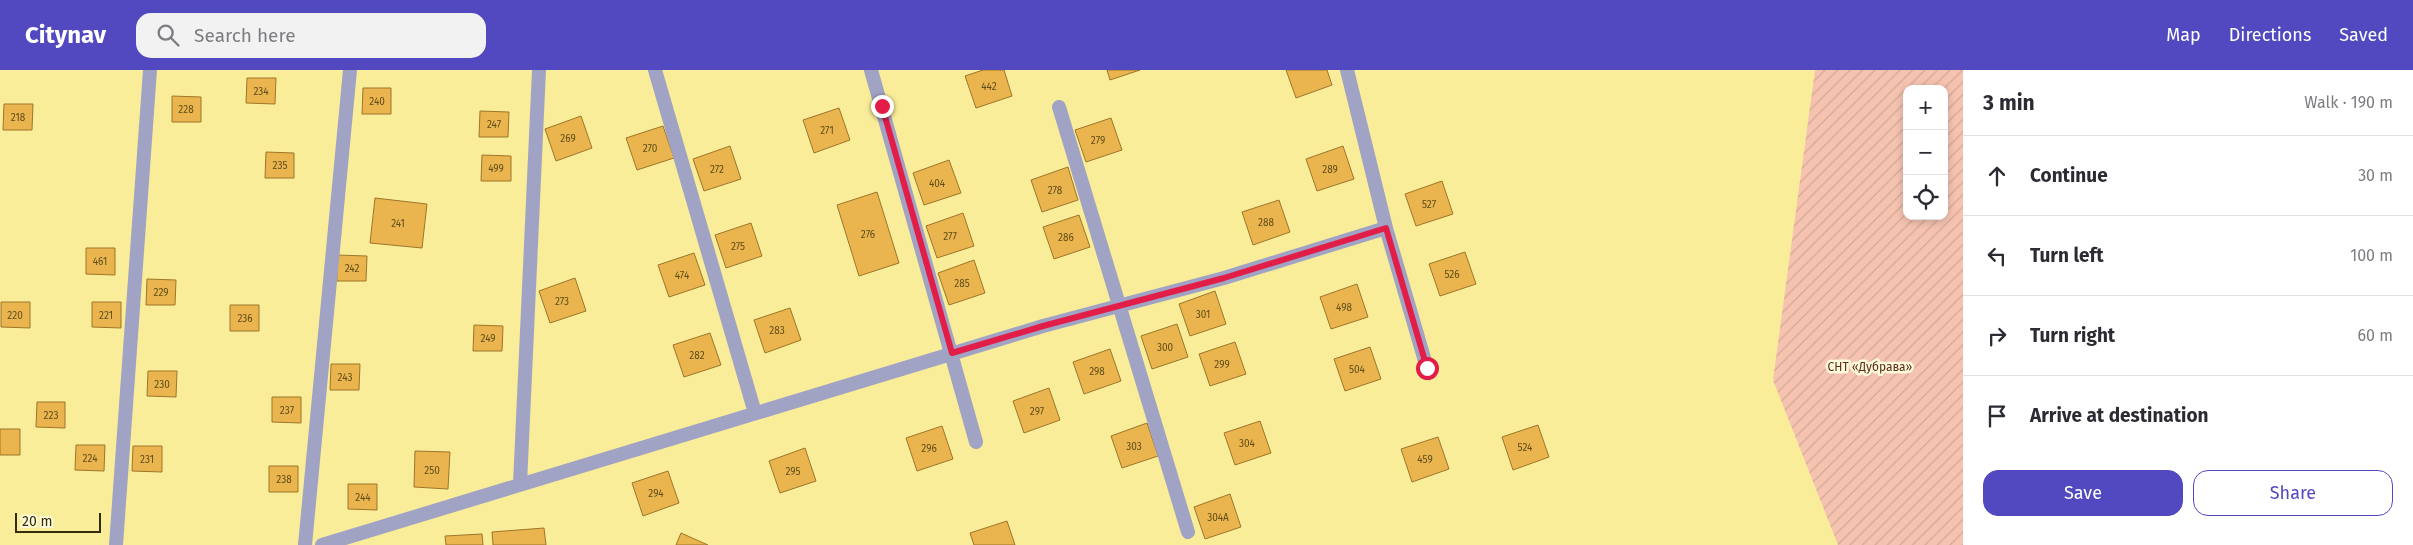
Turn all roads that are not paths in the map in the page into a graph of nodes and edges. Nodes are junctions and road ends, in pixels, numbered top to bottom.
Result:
1 (150, 70) edge
2 (350, 70) edge
3 (539, 70) edge
4 (655, 70) edge
5 (871, 70) edge
6 (1347, 70) edge
7 (1059, 107) dead end
8 (1386, 228) junction
9 (1120, 306) junction
10 (952, 353) junction
11 (1427, 368) dead end
12 (755, 413) junction
13 (976, 442) dead end
14 (520, 484) junction
15 (1188, 532) dead end
16 (116, 545) edge
17 (305, 545) edge
18 (322, 545) edge

1 - 16 lane
2 - 17 lane
3 - 14 lane
4 - 12 lane
5 - 10 lane
6 - 8 lane
7 - 9 lane
8 - 9 lane
8 - 11 lane
9 - 10 lane
9 - 15 lane
10 - 12 lane
10 - 13 lane
12 - 14 lane
14 - 18 lane

